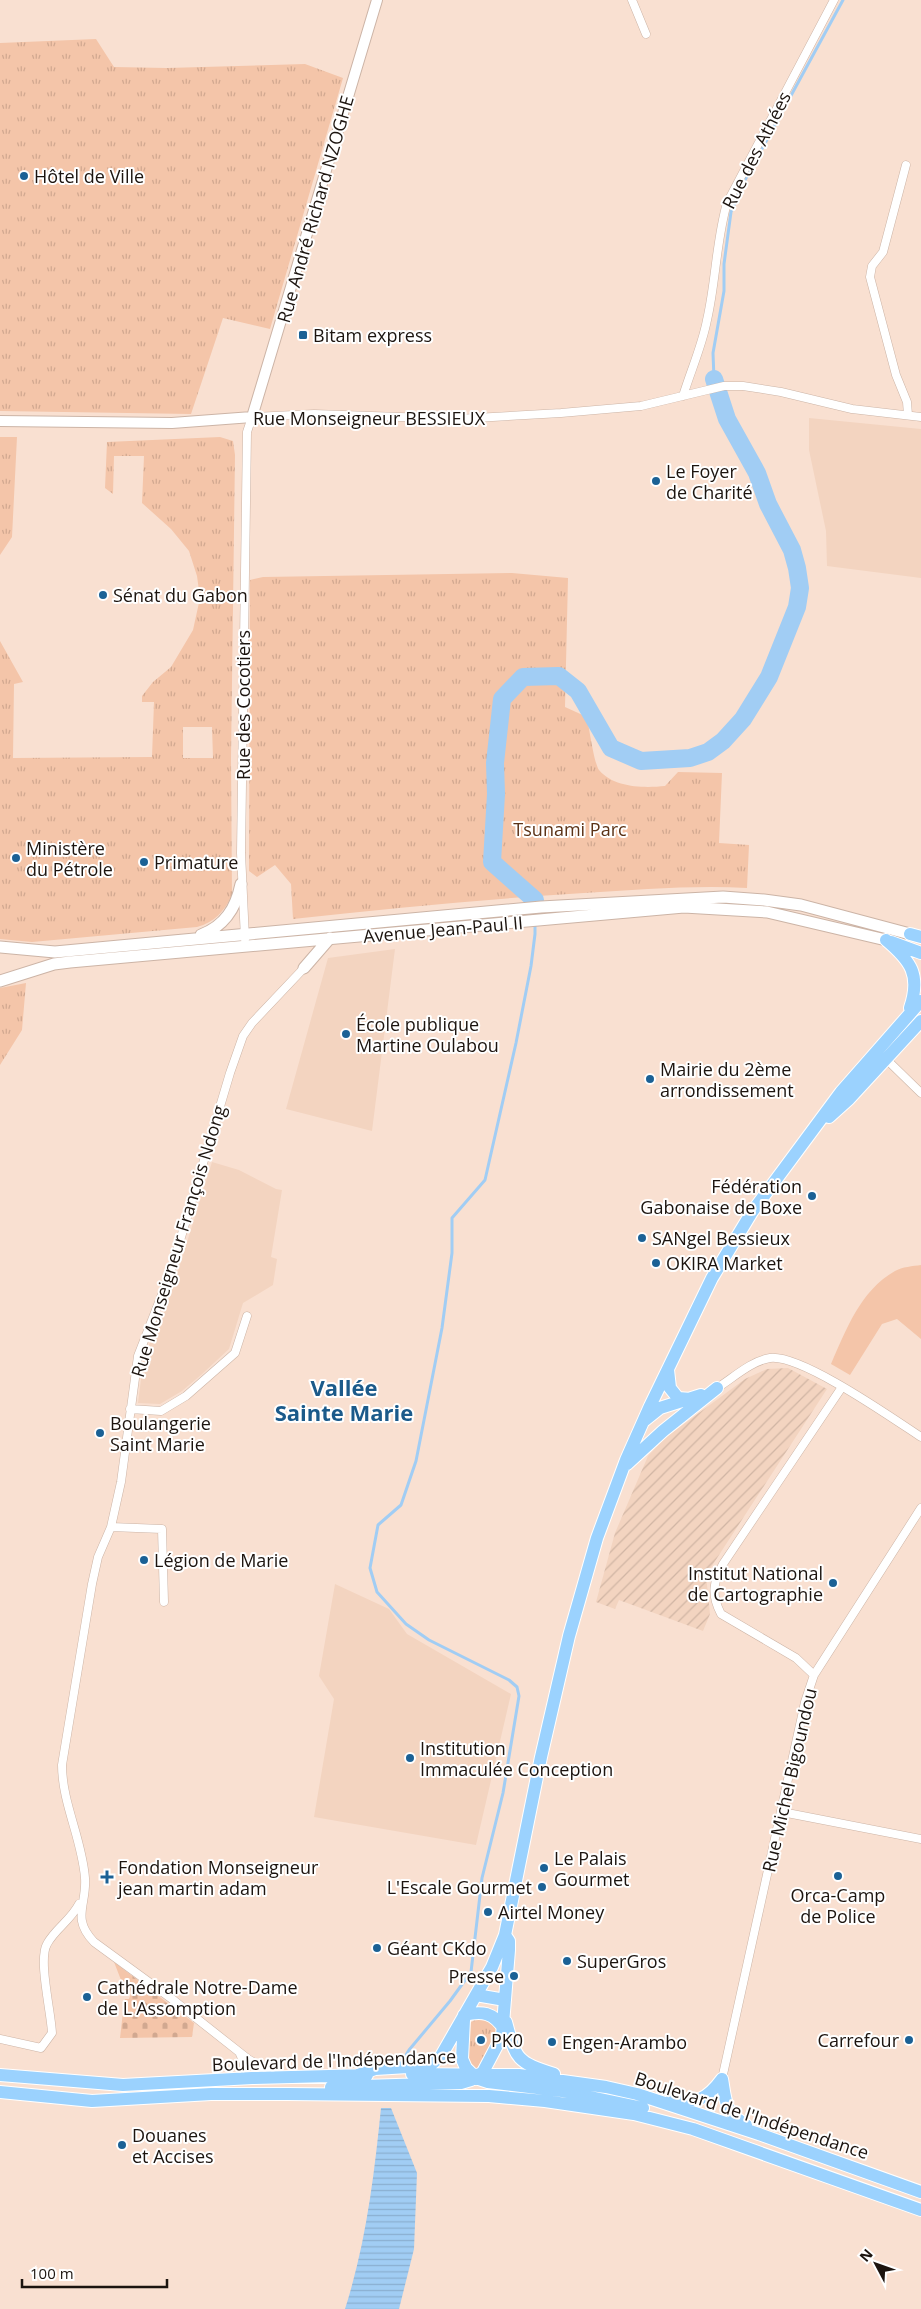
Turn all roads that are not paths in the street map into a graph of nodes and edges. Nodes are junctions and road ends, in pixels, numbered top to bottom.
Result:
1 (377, 0) edge
2 (632, 0) edge
3 (834, 0) edge
4 (646, 34) dead end
5 (906, 165) dead end
6 (683, 396) junction
7 (908, 415) junction
8 (252, 417) junction
9 (921, 417) edge
10 (0, 421) edge
11 (241, 884) junction
12 (917, 935) edge
13 (191, 938) junction
14 (330, 938) junction
15 (245, 940) junction
16 (886, 940) junction
17 (292, 941) junction
18 (0, 947) edge
19 (921, 953) edge
20 (304, 968) junction
21 (0, 981) edge
22 (921, 1001) edge
23 (921, 1015) edge
24 (921, 1021) edge
25 (902, 1022) junction
26 (878, 1050) junction
27 (890, 1056) junction
28 (921, 1094) edge
29 (815, 1129) junction
30 (248, 1316) dead end
31 (668, 1367) junction
32 (717, 1388) junction
33 (842, 1388) junction
34 (692, 1399) junction
35 (130, 1409) junction
36 (648, 1413) junction
37 (686, 1413) junction
38 (921, 1437) edge
39 (624, 1467) junction
40 (921, 1508) edge
41 (111, 1527) junction
42 (164, 1602) dead end
43 (814, 1675) junction
44 (782, 1812) junction
45 (921, 1839) edge
46 (84, 1893) junction
47 (505, 1935) junction
48 (476, 1995) junction
49 (505, 2000) junction
50 (464, 2015) junction
51 (504, 2023) junction
52 (0, 2039) edge
53 (239, 2052) junction
54 (0, 2075) edge
55 (417, 2075) junction
56 (476, 2075) junction
57 (386, 2076) junction
58 (279, 2077) junction
59 (237, 2079) junction
60 (722, 2079) junction
61 (582, 2084) junction
62 (0, 2088) edge
63 (0, 2092) edge
64 (272, 2094) junction
65 (35, 2095) junction
66 (662, 2100) junction
67 (693, 2129) junction
68 (759, 2134) junction
69 (921, 2192) edge
70 (921, 2210) edge

1 - 8 street, Rue André Richard NZOGHE
2 - 4 street
3 - 6 street, Rue des Athées
5 - 7 street
6 - 7 street, Rue Monseigneur BESSIEUX
6 - 8 street, Rue Monseigneur BESSIEUX
7 - 9 street, Rue Monseigneur BESSIEUX
8 - 10 street, Rue Monseigneur BESSIEUX
8 - 11 street, Rue des Cocotiers
11 - 13 main road
11 - 15 street, Rue des Cocotiers
12 - 15 main road, Avenue Jean-Paul II
13 - 15 main road, Avenue Jean-Paul II
13 - 18 main road, Avenue Jean-Paul II
14 - 16 main road, Avenue Jean-Paul II
14 - 17 main road, Avenue Jean-Paul II
14 - 20 main road
15 - 17 main road, Avenue Jean-Paul II
15 - 21 main road, Avenue Jean-Paul II
16 - 19 main road
16 - 25 main road
17 - 20 main road
20 - 35 street, Rue Monseigneur François Ndong
22 - 25 main road
23 - 27 main road
24 - 27 main road
25 - 26 main road
26 - 27 street
26 - 29 main road
27 - 28 street
27 - 29 main road
29 - 31 main road
30 - 35 street
31 - 34 main road
31 - 36 main road
32 - 33 street
32 - 34 main road
32 - 37 main road
33 - 38 street
33 - 43 street
34 - 36 main road
35 - 41 street, Rue Monseigneur François Ndong
36 - 37 main road
36 - 39 main road
37 - 39 main road
39 - 47 main road
40 - 43 street, Rue Michel Bigoundou
41 - 42 street
41 - 46 street, Rue Monseigneur François Ndong
43 - 44 street, Rue Michel Bigoundou
44 - 45 street
44 - 60 street, Rue Michel Bigoundou
46 - 52 street
46 - 53 street, Rue Monseigneur François Ndong
47 - 48 main road
47 - 49 main road
48 - 49 main road
48 - 50 main road
49 - 51 main road
50 - 51 main road
50 - 55 main road
50 - 56 main road
51 - 56 main road
51 - 61 main road
53 - 58 street, Rue Monseigneur François Ndong
53 - 59 street
54 - 59 main road, Boulevard de l'Indépendance
55 - 56 main road, Boulevard de l'Indépendance
55 - 57 main road
55 - 57 main road
56 - 61 main road, Boulevard de l'Indépendance
56 - 67 main road
57 - 58 main road, Boulevard de l'Indépendance
57 - 64 main road
58 - 59 main road, Boulevard de l'Indépendance
60 - 66 main road
60 - 68 main road
61 - 66 main road, Boulevard de l'Indépendance
62 - 65 main road
63 - 65 main road, Boulevard de l'Indépendance
64 - 65 main road, Boulevard de l'Indépendance
64 - 67 main road, Boulevard de l'Indépendance
66 - 68 main road, Boulevard de l'Indépendance
67 - 70 main road, Boulevard de l'Indépendance
68 - 69 main road, Boulevard de l'Indépendance

